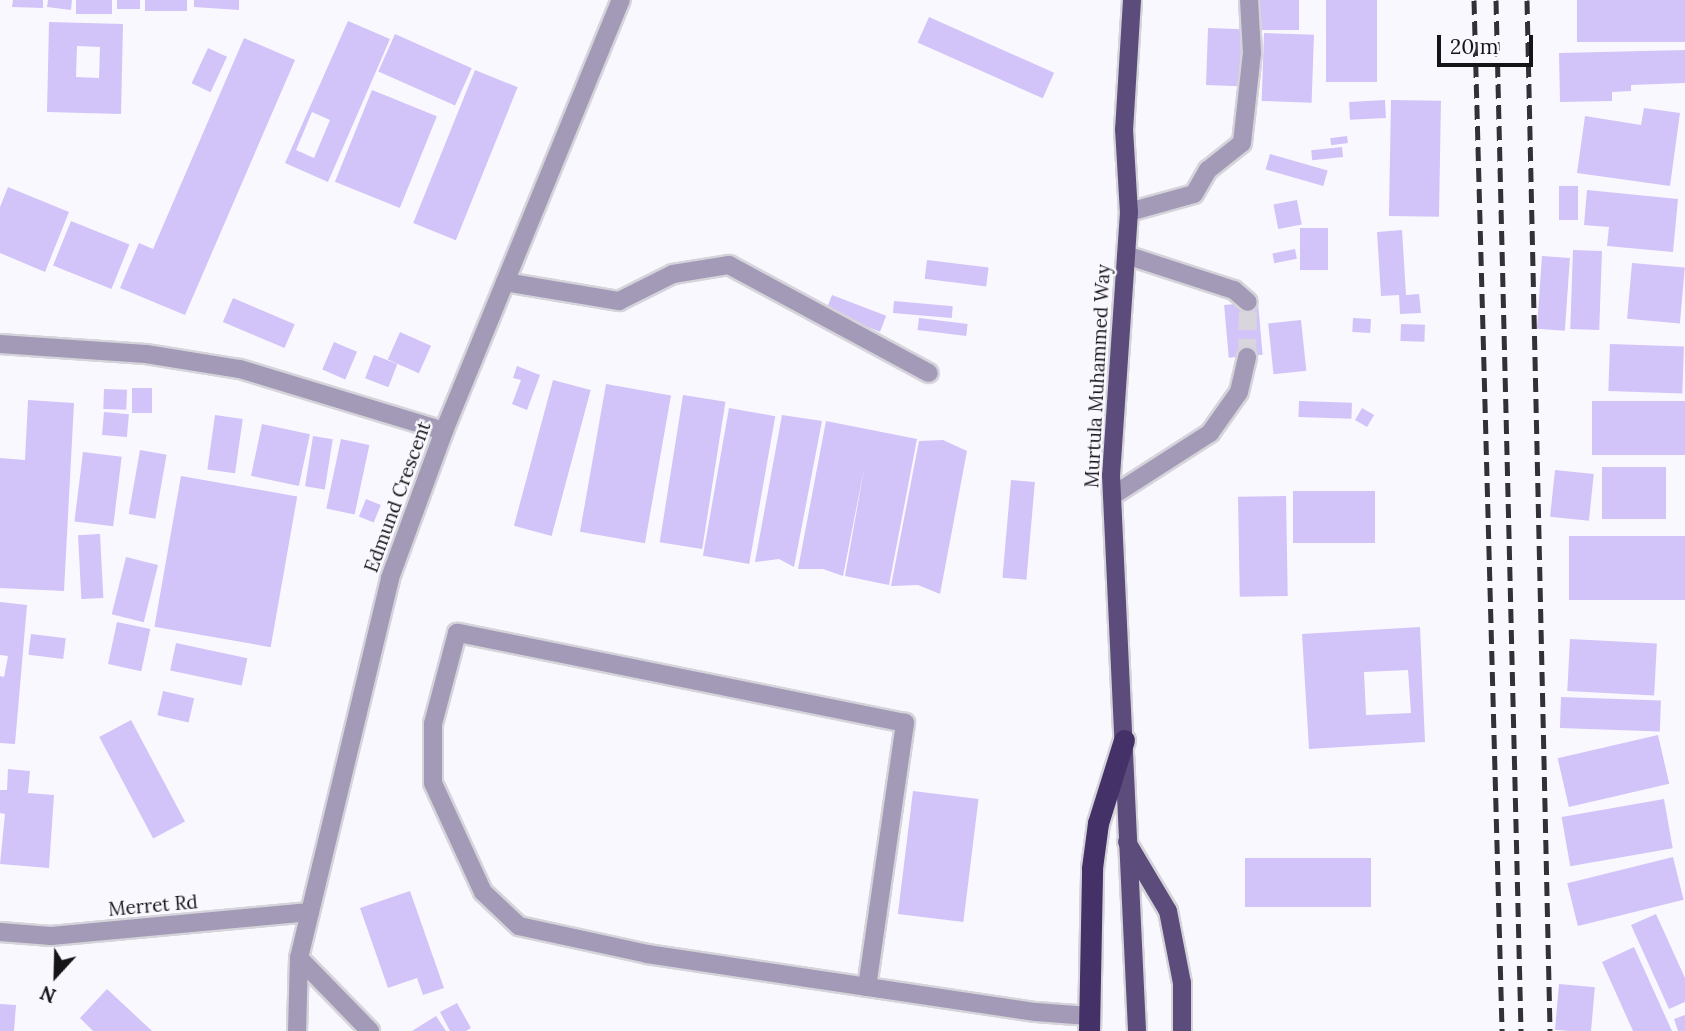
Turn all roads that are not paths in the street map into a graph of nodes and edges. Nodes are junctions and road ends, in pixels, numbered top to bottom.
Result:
1 (621, 0) edge
2 (1132, 0) edge
3 (1249, 0) edge
4 (1129, 212) junction
5 (1126, 255) junction
6 (505, 282) junction
7 (1248, 302) dead end
8 (0, 344) edge
9 (1247, 357) tunnel mouth
10 (929, 373) dead end
11 (444, 431) junction
12 (1112, 496) junction
13 (1124, 740) junction
14 (1126, 839) junction
15 (310, 912) junction
16 (0, 932) edge
17 (299, 958) junction
18 (867, 987) junction
19 (1089, 1023) edge
20 (297, 1031) edge
21 (370, 1031) edge
22 (1137, 1031) edge
23 (1182, 1031) edge

1 - 6 street, Edmund Crescent
2 - 4 main road, Murtula Muhammed Way
3 - 4 street
4 - 5 main road, Murtula Muhammed Way
5 - 7 street
5 - 12 main road, Murtula Muhammed Way
6 - 10 street
6 - 11 street, Edmund Crescent
8 - 11 street
9 - 12 street
11 - 15 street, Edmund Crescent
12 - 13 main road, Murtula Muhammed Way
13 - 14 main road, Murtula Muhammed Way
13 - 19 highway
14 - 22 main road, Murtula Muhammed Way
14 - 23 main road
15 - 16 street, Merret Rd
15 - 17 street, Edmund Crescent
17 - 20 street, Edmund Crescent
17 - 21 street
18 - 18 street
18 - 19 street

